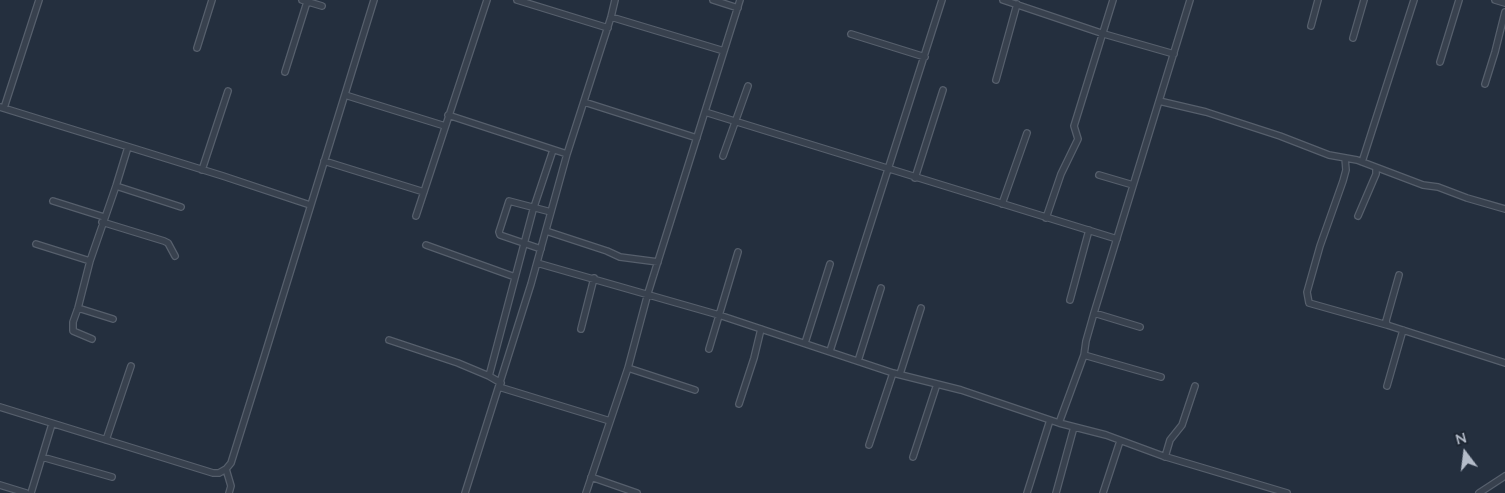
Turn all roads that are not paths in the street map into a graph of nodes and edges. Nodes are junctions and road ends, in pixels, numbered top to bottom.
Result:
1 (39, 0) edge
2 (212, 0) edge
3 (374, 0) edge
4 (486, 0) edge
5 (517, 0) edge
6 (615, 0) edge
7 (713, 0) edge
8 (740, 0) edge
9 (942, 0) edge
10 (1003, 0) edge
11 (1113, 0) edge
12 (1190, 0) edge
13 (1318, 0) edge
14 (1364, 0) edge
15 (1414, 0) edge
16 (1459, 0) edge
17 (1495, 0) edge
18 (305, 1) edge
19 (1505, 3) edge
20 (1016, 4) junction
21 (322, 6) dead end
22 (738, 8) junction
23 (1505, 12) edge
24 (611, 17) junction
25 (1311, 26) dead end
26 (608, 28) junction
27 (851, 34) dead end
28 (1104, 34) junction
29 (1353, 38) dead end
30 (197, 48) dead end
31 (724, 51) junction
32 (1174, 54) junction
33 (925, 56) junction
34 (1440, 62) dead end
35 (285, 72) dead end
36 (996, 80) dead end
37 (1485, 84) dead end
38 (748, 86) dead end
39 (943, 90) dead end
40 (228, 91) dead end
41 (344, 95) junction
42 (1159, 101) junction
43 (584, 102) junction
44 (2, 108) edge
45 (705, 112) junction
46 (448, 115) junction
47 (736, 121) junction
48 (445, 126) junction
49 (1027, 133) dead end
50 (697, 138) junction
51 (128, 147) junction
52 (553, 150) junction
53 (567, 154) junction
54 (723, 156) dead end
55 (1345, 158) junction
56 (324, 161) junction
57 (1362, 162) junction
58 (1376, 168) junction
59 (202, 170) junction
60 (889, 170) junction
61 (1099, 175) dead end
62 (915, 178) junction
63 (1133, 185) junction
64 (116, 186) junction
65 (424, 192) junction
66 (53, 201) dead end
67 (1002, 204) junction
68 (310, 205) junction
69 (181, 207) dead end
70 (534, 207) junction
71 (1505, 208) edge
72 (551, 212) junction
73 (416, 216) dead end
74 (1358, 216) dead end
75 (1046, 218) junction
76 (103, 220) junction
77 (1090, 230) junction
78 (546, 231) junction
79 (1117, 239) junction
80 (36, 244) dead end
81 (524, 244) junction
82 (426, 245) dead end
83 (541, 249) junction
84 (738, 252) dead end
85 (175, 256) dead end
86 (90, 261) junction
87 (658, 262) junction
88 (537, 263) junction
89 (830, 264) dead end
90 (1399, 275) dead end
91 (515, 277) junction
92 (594, 278) junction
93 (882, 288) dead end
94 (648, 293) junction
95 (1070, 300) dead end
96 (78, 308) junction
97 (922, 308) dead end
98 (1094, 313) junction
99 (719, 315) junction
100 (113, 319) dead end
101 (1387, 325) junction
102 (1140, 327) dead end
103 (580, 329) dead end
104 (761, 329) junction
105 (1403, 330) junction
106 (92, 339) dead end
107 (389, 340) dead end
108 (805, 343) junction
109 (709, 349) dead end
110 (830, 351) junction
111 (1084, 355) junction
112 (858, 361) junction
113 (1505, 363) edge
114 (131, 366) dead end
115 (628, 368) junction
116 (893, 373) junction
117 (900, 374) junction
118 (489, 376) junction
119 (1161, 377) dead end
120 (937, 384) junction
121 (500, 385) junction
122 (1195, 386) dead end
123 (1386, 386) dead end
124 (696, 390) dead end
125 (739, 404) dead end
126 (0, 407) edge
127 (1050, 420) junction
128 (610, 421) junction
129 (1059, 423) junction
130 (52, 424) junction
131 (1074, 427) junction
132 (106, 440) junction
133 (1120, 441) junction
134 (869, 445) dead end
135 (42, 457) junction
136 (913, 457) dead end
137 (1165, 457) junction
138 (226, 469) junction
139 (112, 477) dead end
140 (591, 478) junction
141 (1504, 478) edge
142 (0, 485) edge
143 (26, 493) edge
144 (31, 493) edge
145 (229, 493) edge
146 (465, 493) edge
147 (586, 493) edge
148 (638, 493) edge
149 (1027, 493) edge
150 (1056, 493) edge
151 (1103, 493) edge
152 (1287, 493) edge
153 (1479, 493) edge

1 - 44 street
2 - 30 street
3 - 41 street
4 - 46 street
5 - 26 street
6 - 24 street
7 - 22 street
8 - 22 street
9 - 33 street
10 - 20 street
11 - 28 street
12 - 32 street
13 - 25 street
14 - 29 street
15 - 57 street
16 - 34 street
17 - 19 street
18 - 21 street
18 - 35 street
20 - 28 street
20 - 36 street
22 - 31 street
23 - 37 street
24 - 26 street
24 - 31 street
26 - 43 street
27 - 33 street
28 - 32 street
28 - 75 street
31 - 45 street
32 - 42 street
33 - 60 street
38 - 47 street
39 - 62 street
40 - 59 street
41 - 48 street
41 - 56 street
42 - 55 street
42 - 63 street
43 - 50 street
43 - 53 street
44 - 51 street
45 - 47 street
45 - 50 street
46 - 48 street
46 - 52 street
47 - 54 street
47 - 60 street
48 - 65 street
49 - 67 street
50 - 87 street
51 - 59 street
51 - 64 street
52 - 53 street
52 - 70 street
53 - 72 street
55 - 57 street
55 - 101 street
56 - 65 street
56 - 68 street
57 - 58 street
58 - 71 street
58 - 74 street
59 - 68 street
60 - 62 street
60 - 110 street
61 - 63 street
62 - 67 street
63 - 79 street
64 - 69 street
64 - 76 street
65 - 73 street
66 - 76 street
67 - 75 street
68 - 138 street
70 - 72 street
70 - 81 street
70 - 81 street
72 - 78 street
75 - 77 street
76 - 85 street
76 - 86 street
77 - 79 street
77 - 95 street
78 - 83 street
78 - 87 street
79 - 98 street
80 - 86 street
81 - 83 street
81 - 91 street
82 - 91 street
83 - 88 street
84 - 99 street
86 - 96 street
87 - 94 street
88 - 92 street
88 - 121 street
89 - 108 street
90 - 101 street
91 - 118 street
92 - 94 street
92 - 103 street
93 - 112 street
94 - 99 street
94 - 115 street
96 - 100 street
96 - 106 street
97 - 117 street
98 - 102 street
98 - 111 street
99 - 104 street
99 - 109 street
101 - 105 street
104 - 108 street
104 - 125 street
105 - 113 street
105 - 123 street
107 - 118 street
108 - 110 street
110 - 112 street
111 - 119 street
111 - 129 street
112 - 116 street
114 - 132 street
115 - 124 street
115 - 128 street
116 - 117 street
116 - 134 street
117 - 120 street
118 - 121 street
120 - 127 street
120 - 136 street
121 - 128 street
121 - 146 street
122 - 137 street
126 - 130 street
127 - 129 street
127 - 149 street
128 - 140 street
129 - 131 street
130 - 132 street
130 - 135 street
131 - 133 street
131 - 150 street
132 - 138 street
133 - 137 street
133 - 151 street
135 - 139 street
135 - 144 street
137 - 152 street
138 - 145 street
140 - 147 street
140 - 148 street
141 - 153 street
142 - 143 street

